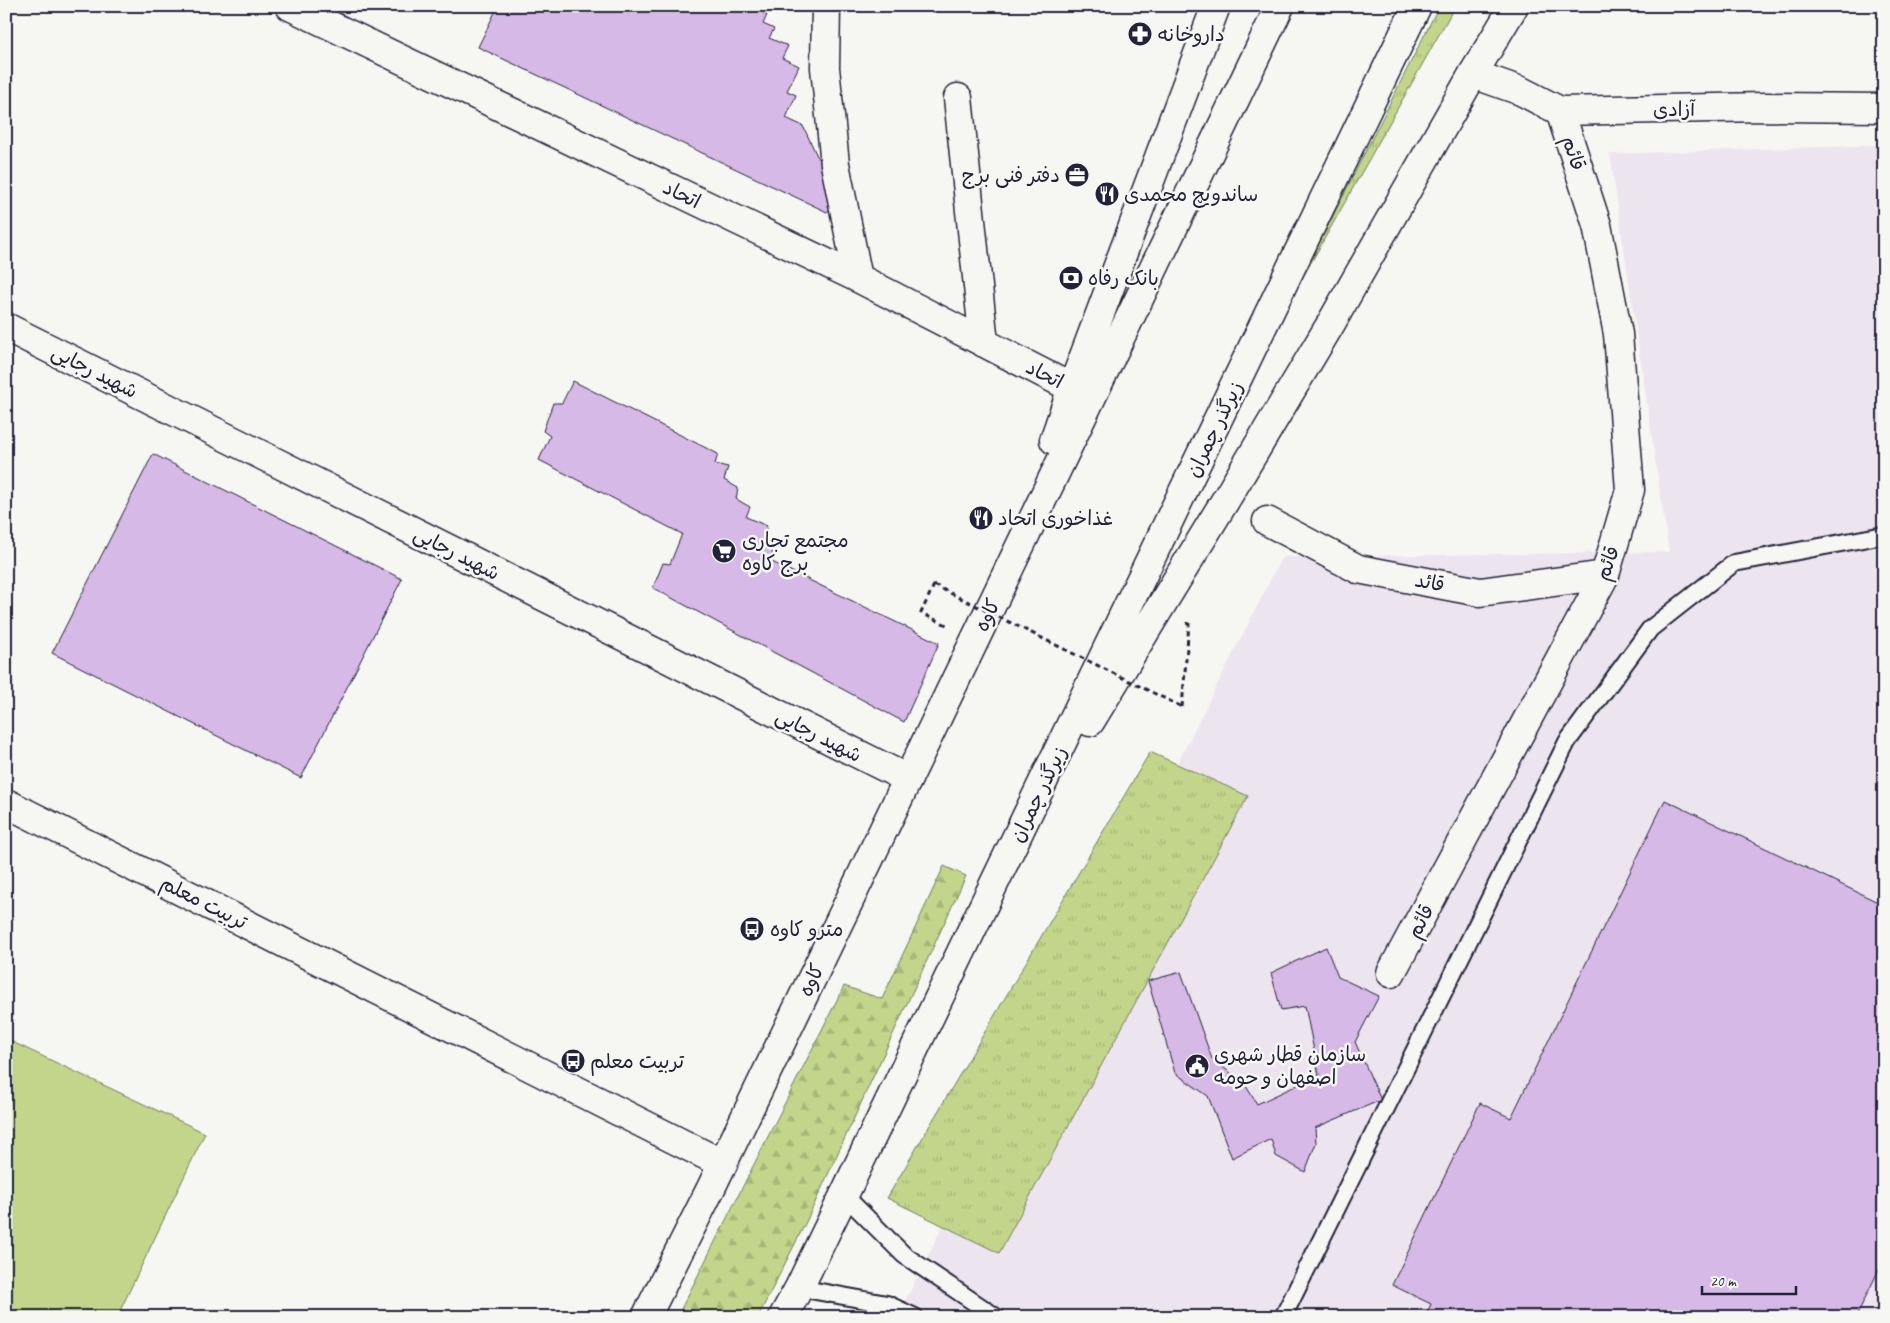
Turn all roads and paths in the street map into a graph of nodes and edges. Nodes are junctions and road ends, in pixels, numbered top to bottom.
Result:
1 (290, 6) edge
2 (826, 6) edge
3 (1216, 6) edge
4 (1280, 6) edge
5 (1417, 6) edge
6 (1504, 6) edge
7 (1514, 6) edge
8 (1473, 74) junction
9 (958, 98) dead end
10 (1884, 108) edge
11 (1560, 111) junction
12 (858, 278) junction
13 (6, 327) edge
14 (984, 344) junction
15 (1072, 388) junction
16 (1267, 521) dead end
17 (1884, 535) edge
18 (1013, 561) junction
19 (1605, 575) junction
20 (921, 613) dead end
21 (1189, 624) dead end
22 (908, 779) junction
23 (6, 803) edge
24 (1010, 851) junction
25 (1392, 974) dead end
26 (723, 1164) junction
27 (844, 1195) junction
28 (799, 1288) junction
29 (646, 1317) edge
30 (783, 1317) edge
31 (915, 1317) edge
32 (996, 1317) edge
33 (1283, 1317) edge

1 - 12 street, اتحاد
2 - 12 street
3 - 15 street
4 - 18 street
5 - 24 street, زیرگذر چمران
6 - 8 street
7 - 8 street
8 - 11 street, آزادی
8 - 24 street
9 - 14 street
10 - 11 street, آزادی
11 - 19 street, قائم
12 - 14 street, اتحاد
13 - 22 street, شهید رجایی
14 - 15 street, اتحاد
15 - 18 street
16 - 19 street, قائد
17 - 33 lane
18 - 22 street, کاوه
19 - 25 street, قائم
20 - 21 path, bridge
22 - 26 street, کاوه
23 - 26 street, تربیت معلم
24 - 27 street
26 - 29 street, کاوه
27 - 28 street
27 - 32 lane
28 - 30 street
28 - 31 lane

